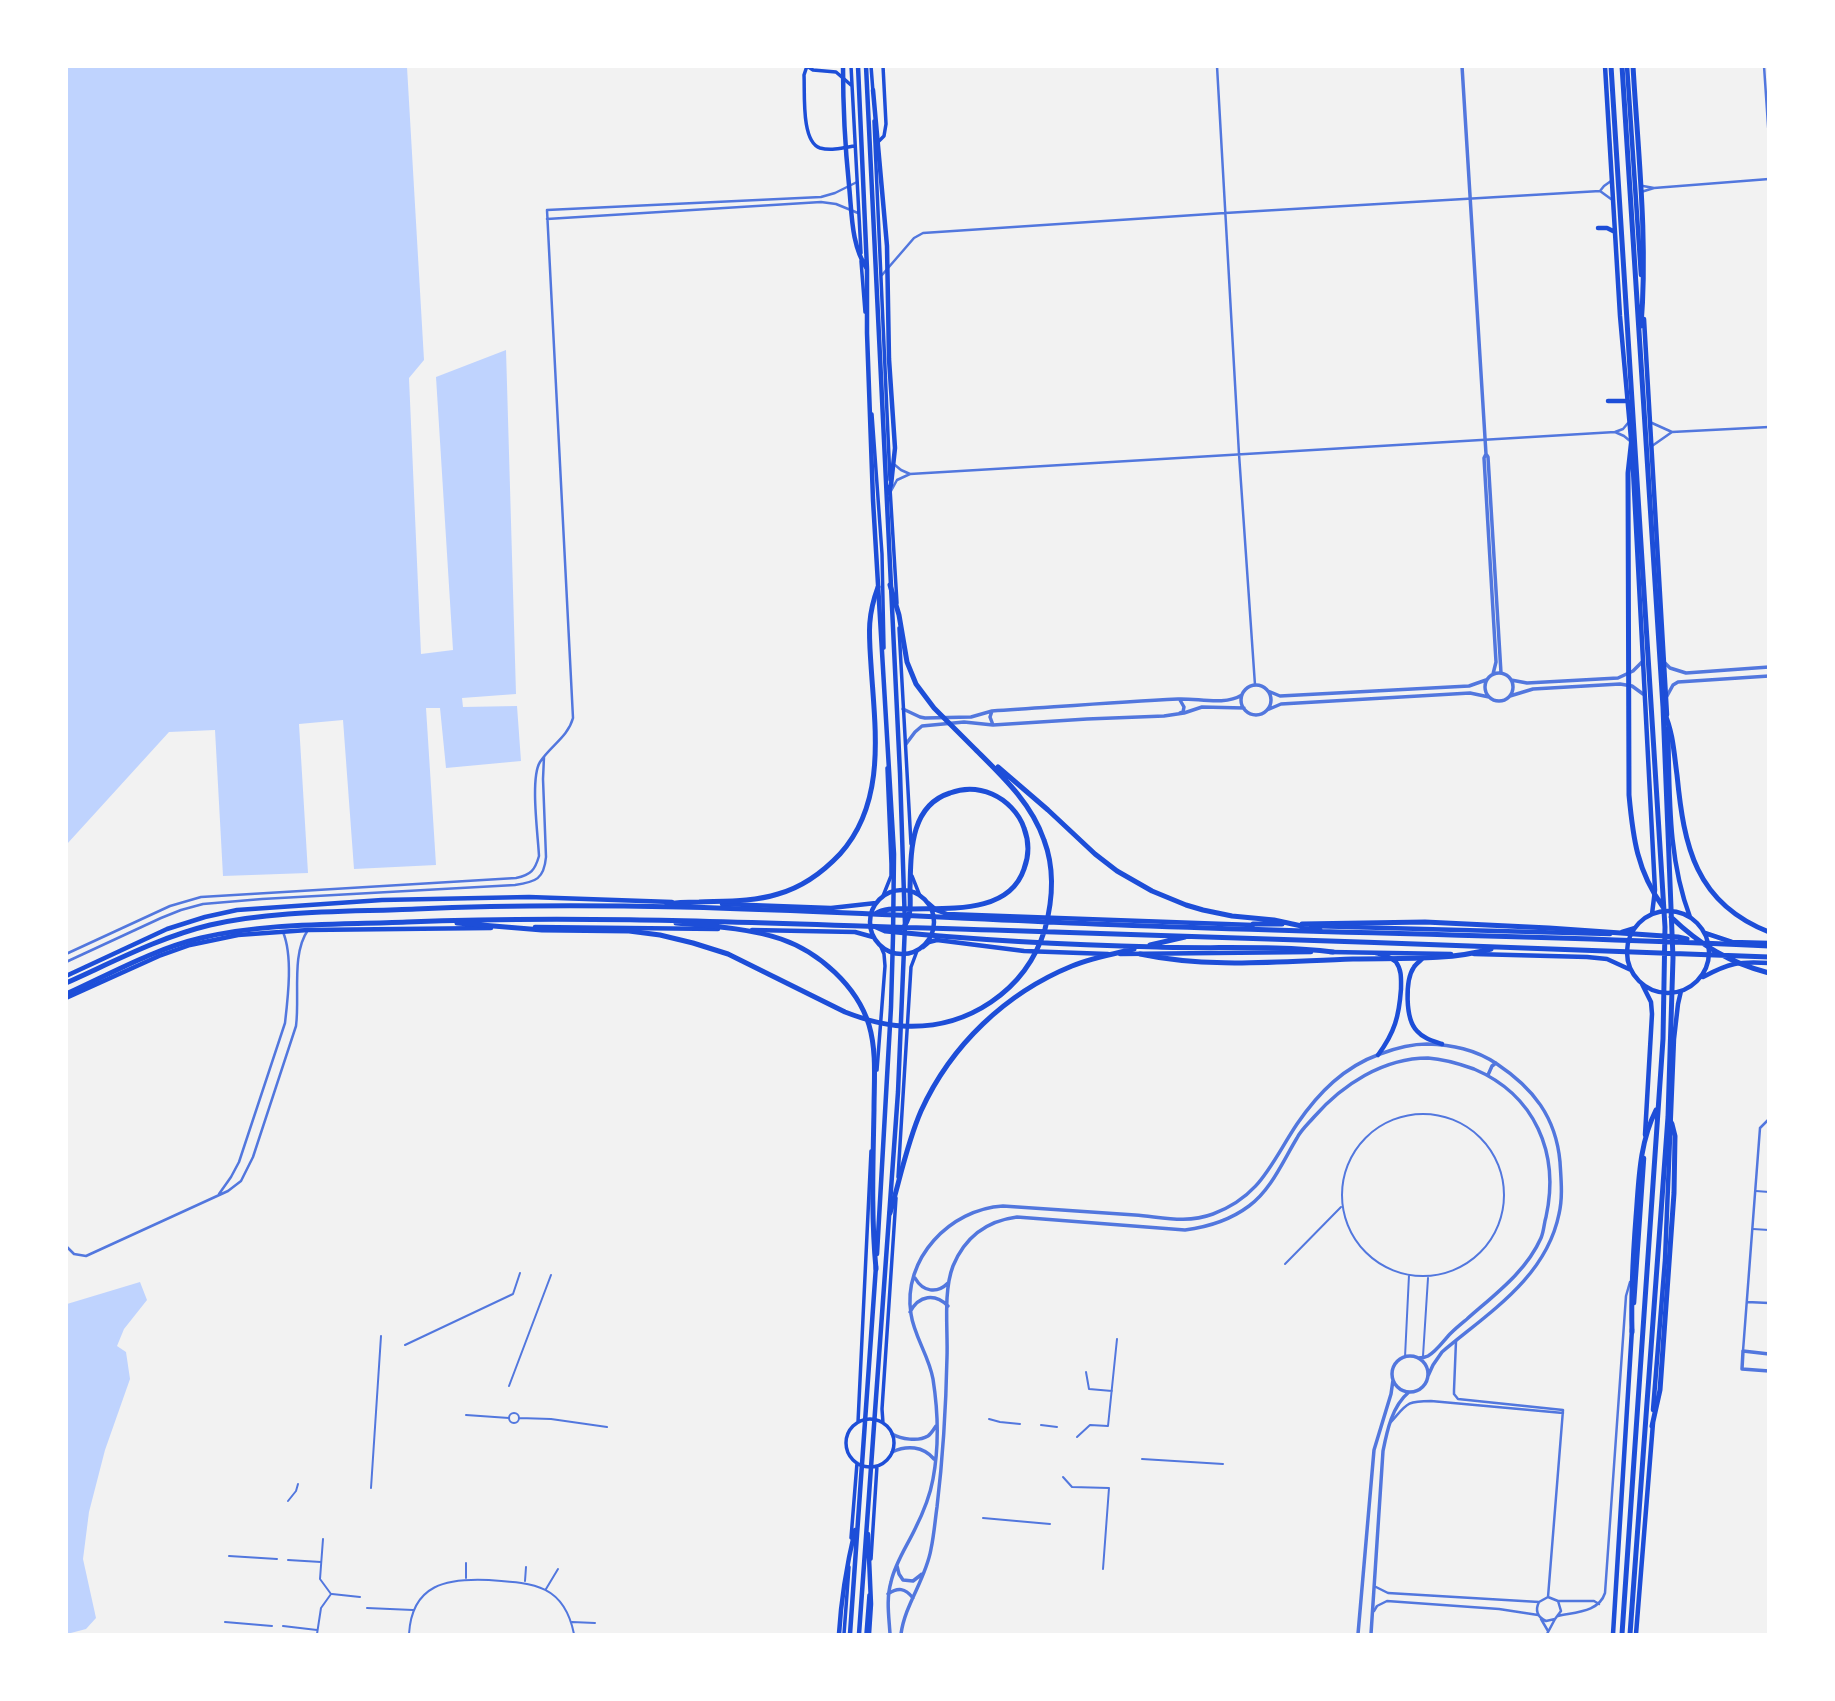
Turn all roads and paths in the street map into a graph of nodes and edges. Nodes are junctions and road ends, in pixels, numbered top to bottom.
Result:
1 (807, 66) edge
2 (843, 66) edge
3 (851, 66) edge
4 (858, 66) edge
5 (866, 66) edge
6 (871, 66) edge
7 (883, 66) edge
8 (1217, 66) edge
9 (1462, 66) edge
10 (1605, 66) edge
11 (1611, 66) edge
12 (1625, 66) edge
13 (1633, 66) edge
14 (1764, 66) edge
15 (827, 68) edge
16 (851, 85) junction
17 (873, 90) junction
18 (1769, 140) edge
19 (1769, 179) edge
20 (1612, 181) junction
21 (857, 182) junction
22 (1635, 186) junction
23 (1654, 188) junction
24 (1600, 191) junction
25 (1635, 194) junction
26 (1470, 198) junction
27 (1614, 200) junction
28 (858, 213) junction
29 (1225, 213) junction
30 (547, 219) junction
31 (1598, 228) dead end
32 (1615, 232) junction
33 (879, 261) junction
34 (889, 265) junction
35 (867, 269) junction
36 (880, 282) junction
37 (1639, 346) junction
38 (1608, 401) dead end
39 (1628, 401) junction
40 (1629, 418) junction
41 (1650, 422) junction
42 (1634, 427) junction
43 (1769, 427) edge
44 (1615, 432) junction
45 (1672, 432) junction
46 (1485, 439) junction
47 (1632, 445) junction
48 (1651, 447) junction
49 (1239, 454) junction
50 (1486, 454) junction
51 (889, 459) junction
52 (910, 474) junction
53 (888, 496) junction
54 (890, 585) junction
55 (878, 587) junction
56 (1643, 660) junction
57 (1665, 663) junction
58 (1769, 667) edge
59 (1501, 673) junction
60 (1493, 674) junction
61 (1769, 676) edge
62 (1486, 680) junction
63 (1511, 680) junction
64 (1255, 685) junction
65 (1268, 691) junction
66 (1242, 695) junction
67 (1645, 695) junction
68 (1510, 696) junction
69 (1489, 697) junction
70 (1667, 698) junction
71 (1178, 699) junction
72 (1662, 707) junction
73 (1244, 708) junction
74 (903, 709) junction
75 (1267, 710) junction
76 (992, 711) junction
77 (1178, 715) junction
78 (920, 717) junction
79 (993, 725) junction
80 (922, 726) junction
81 (905, 744) junction
82 (973, 747) junction
83 (544, 757) junction
84 (920, 895) junction
85 (883, 896) junction
86 (876, 903) junction
87 (928, 903) junction
88 (170, 906) junction
89 (661, 906) junction
90 (173, 913) junction
91 (1651, 914) junction
92 (876, 915) junction
93 (1690, 916) junction
94 (447, 920) junction
95 (667, 920) junction
96 (905, 925) junction
97 (1253, 925) junction
98 (873, 926) junction
99 (1635, 928) junction
100 (283, 930) junction
101 (308, 930) junction
102 (1333, 933) junction
103 (1705, 933) junction
104 (1769, 933) edge
105 (1192, 936) junction
106 (873, 937) junction
107 (1697, 943) junction
108 (1769, 945) edge
109 (881, 947) junction
110 (923, 947) junction
111 (1498, 948) junction
112 (917, 951) junction
113 (1372, 951) junction
114 (1333, 952) junction
115 (66, 954) edge
116 (1140, 954) junction
117 (1438, 954) junction
118 (1769, 957) edge
119 (66, 962) edge
120 (1769, 963) edge
121 (1631, 970) junction
122 (1769, 973) edge
123 (66, 975) edge
124 (1699, 979) junction
125 (66, 983) edge
126 (1643, 984) junction
127 (1681, 991) junction
128 (66, 996) edge
129 (1442, 1044) junction
130 (1378, 1055) junction
131 (1496, 1063) junction
132 (1344, 1071) junction
133 (1488, 1075) junction
134 (1352, 1083) junction
135 (1319, 1097) junction
136 (1324, 1106) junction
137 (1658, 1107) junction
138 (1668, 1116) junction
139 (1769, 1119) edge
140 (1560, 1158) junction
141 (1548, 1160) junction
142 (1755, 1191) junction
143 (1769, 1192) edge
144 (219, 1194) junction
145 (1342, 1206) junction
146 (890, 1213) junction
147 (1752, 1229) junction
148 (1769, 1230) edge
149 (66, 1246) edge
150 (1637, 1263) junction
151 (1285, 1264) dead end
152 (876, 1269) junction
153 (520, 1273) dead end
154 (551, 1275) dead end
155 (1409, 1275) junction
156 (914, 1276) junction
157 (1428, 1276) junction
158 (949, 1281) junction
159 (1747, 1302) junction
160 (1769, 1303) edge
161 (948, 1306) junction
162 (910, 1312) junction
163 (1632, 1332) junction
164 (381, 1336) dead end
165 (1117, 1339) dead end
166 (1456, 1340) junction
167 (405, 1345) dead end
168 (1743, 1351) junction
169 (1769, 1354) edge
170 (1405, 1357) junction
171 (1421, 1358) junction
172 (1086, 1371) dead end
173 (1769, 1371) edge
174 (1428, 1376) junction
175 (1393, 1380) junction
176 (509, 1386) dead end
177 (1112, 1391) junction
178 (1409, 1392) junction
179 (1563, 1411) junction
180 (466, 1415) dead end
181 (509, 1418) junction
182 (519, 1418) junction
183 (989, 1419) dead end
184 (858, 1422) junction
185 (883, 1423) junction
186 (937, 1424) junction
187 (1020, 1424) dead end
188 (1041, 1425) dead end
189 (1389, 1425) junction
190 (1652, 1426) junction
191 (607, 1427) dead end
192 (1057, 1427) dead end
193 (892, 1434) junction
194 (1077, 1437) dead end
195 (1374, 1450) junction
196 (1382, 1451) junction
197 (892, 1452) junction
198 (1142, 1459) dead end
199 (935, 1460) junction
200 (857, 1463) junction
201 (1223, 1465) dead end
202 (877, 1466) junction
203 (1372, 1468) junction
204 (1381, 1469) junction
205 (1063, 1477) dead end
206 (298, 1484) dead end
207 (371, 1488) dead end
208 (288, 1501) dead end
209 (867, 1514) junction
210 (858, 1515) junction
211 (983, 1518) dead end
212 (1050, 1524) dead end
213 (323, 1539) dead end
214 (229, 1556) dead end
215 (277, 1559) dead end
216 (288, 1560) dead end
217 (321, 1562) junction
218 (466, 1563) dead end
219 (897, 1564) junction
220 (526, 1567) dead end
221 (558, 1569) dead end
222 (1103, 1569) dead end
223 (926, 1571) junction
224 (466, 1579) junction
225 (524, 1582) junction
226 (1374, 1586) junction
227 (546, 1590) junction
228 (331, 1594) junction
229 (888, 1594) junction
230 (1401, 1594) junction
231 (359, 1597) dead end
232 (1548, 1597) junction
233 (913, 1598) junction
234 (1558, 1601) junction
235 (1539, 1602) junction
236 (1400, 1603) junction
237 (1599, 1604) junction
238 (367, 1608) dead end
239 (414, 1610) junction
240 (1372, 1613) junction
241 (1540, 1617) junction
242 (1557, 1618) junction
243 (225, 1622) dead end
244 (570, 1622) junction
245 (595, 1623) dead end
246 (272, 1626) dead end
247 (283, 1626) dead end
248 (318, 1630) junction
249 (1548, 1633) edge
250 (317, 1634) edge
251 (409, 1634) edge
252 (574, 1634) edge
253 (839, 1634) edge
254 (844, 1634) edge
255 (850, 1634) edge
256 (859, 1634) edge
257 (867, 1634) edge
258 (890, 1634) edge
259 (901, 1634) edge
260 (1359, 1634) edge
261 (1371, 1634) edge
262 (1614, 1634) edge
263 (1622, 1634) edge
264 (1630, 1634) edge
265 (1637, 1634) edge

1 - 7 main road
1 - 15 main road
2 - 35 main road
3 - 16 main road
4 - 35 main road
5 - 53 main road
6 - 17 main road
8 - 29 street
9 - 26 street
10 - 20 main road
11 - 42 highway
12 - 22 main road
12 - 37 highway
13 - 37 highway
14 - 18 street
15 - 16 main road
16 - 21 main road
17 - 33 main road
17 - 53 main road
19 - 23 street
20 - 24 street
20 - 27 main road
21 - 28 main road
21 - 30 street
22 - 23 street
22 - 25 main road
23 - 25 street
24 - 26 street
24 - 27 street
25 - 41 main road
26 - 29 street
26 - 46 street
27 - 32 main road
28 - 30 street
28 - 85 main road
29 - 34 street
29 - 49 street
30 - 83 street
31 - 32 main road
32 - 39 main road
33 - 34 street
33 - 36 main road
34 - 36 street
35 - 55 main road
36 - 51 main road
37 - 72 highway
38 - 39 main road
39 - 40 main road
40 - 44 street
40 - 47 main road
41 - 45 street
41 - 48 main road
42 - 122 highway
42 - 137 highway
43 - 45 street
44 - 46 street
44 - 47 street
45 - 48 street
46 - 49 street
46 - 50 street
47 - 56 main road
48 - 57 main road
49 - 52 street
49 - 64 street
50 - 59 street
50 - 60 street
51 - 52 street
51 - 53 main road
52 - 53 street
53 - 54 main road
53 - 74 main road
54 - 82 highway
54 - 96 main road
55 - 89 highway
55 - 152 main road
56 - 63 street
56 - 67 main road
57 - 58 street
57 - 70 main road
59 - 60 street
59 - 63 street
60 - 62 street
61 - 70 street
62 - 65 street
62 - 69 street
63 - 68 street
64 - 65 street
64 - 66 street
65 - 75 street
66 - 71 street
66 - 73 street
67 - 68 street
67 - 91 main road
68 - 69 street
69 - 75 street
70 - 93 main road
71 - 76 street
71 - 77 street
72 - 104 highway
72 - 138 highway
73 - 75 street
73 - 77 street
74 - 78 street
74 - 81 main road
76 - 78 street
76 - 79 street
77 - 79 street
78 - 80 street
79 - 80 street
80 - 81 street
81 - 84 main road
82 - 94 highway
82 - 102 highway
83 - 88 street
83 - 90 street
84 - 85 main road
84 - 87 main road
85 - 86 main road
86 - 106 main road
86 - 123 main road
87 - 97 main road
87 - 110 main road
88 - 90 street
88 - 115 street
89 - 92 highway
89 - 125 highway
90 - 119 street
91 - 93 main road
91 - 99 main road
92 - 96 highway
92 - 102 highway
93 - 103 main road
94 - 95 highway
94 - 128 highway
95 - 98 highway
95 - 152 highway
96 - 146 main road
97 - 99 main road
97 - 107 highway
98 - 105 highway
98 - 114 highway
99 - 121 main road
100 - 101 main road
100 - 128 main road
100 - 144 street
101 - 106 main road
101 - 144 street
102 - 107 highway
103 - 108 main road
103 - 124 main road
105 - 111 highway
105 - 146 highway
106 - 109 main road
107 - 108 highway
109 - 112 main road
109 - 184 main road
110 - 112 main road
110 - 116 main road
111 - 116 highway
111 - 118 highway
112 - 185 main road
113 - 114 main road
113 - 117 main road
113 - 130 main road
114 - 116 main road
117 - 121 main road
117 - 129 main road
120 - 124 main road
121 - 126 main road
124 - 127 main road
126 - 127 main road
126 - 150 main road
127 - 190 main road
129 - 130 street
129 - 131 street
130 - 132 street
131 - 133 street
131 - 140 street
132 - 134 street
132 - 135 street
133 - 134 street
133 - 141 street
134 - 136 street
135 - 136 street
135 - 156 street
136 - 158 street
137 - 163 highway
137 - 263 highway
138 - 190 highway
138 - 264 highway
139 - 142 street
140 - 141 street
140 - 166 street
141 - 171 street
142 - 143 street
142 - 147 street
144 - 149 street
145 - 151 street
145 - 155 street
145 - 157 street
146 - 209 main road
147 - 148 street
147 - 159 street
150 - 163 main road
150 - 237 street
152 - 210 main road
153 - 167 street
154 - 176 street
155 - 157 street
155 - 170 street
156 - 158 street
156 - 162 street
157 - 171 street
158 - 161 street
159 - 160 street
159 - 168 street
161 - 162 street
161 - 223 street
162 - 186 street
163 - 262 main road
164 - 207 street
165 - 177 street
166 - 174 street
166 - 179 street
168 - 169 street
168 - 173 street
170 - 171 street
170 - 175 street
171 - 174 street
172 - 177 street
174 - 178 street
175 - 178 street
175 - 195 street
177 - 194 street
178 - 189 street
179 - 189 street
179 - 232 street
180 - 181 street
181 - 182 street
181 - 182 street
182 - 191 street
183 - 187 street
184 - 185 main road
184 - 200 main road
185 - 193 main road
186 - 193 street
186 - 199 street
188 - 192 street
189 - 196 street
190 - 265 main road
193 - 197 main road
195 - 196 street
195 - 203 street
196 - 204 street
197 - 199 street
197 - 202 main road
198 - 201 street
199 - 219 street
200 - 202 main road
200 - 254 main road
202 - 257 main road
203 - 204 street
203 - 260 street
204 - 226 street
205 - 222 street
206 - 208 street
209 - 256 main road
209 - 257 main road
210 - 253 main road
210 - 255 main road
211 - 212 street
213 - 217 street
214 - 215 street
216 - 217 street
217 - 228 street
218 - 224 street
219 - 223 street
219 - 229 street
220 - 225 street
221 - 227 street
223 - 233 street
224 - 225 street
224 - 239 street
225 - 227 street
226 - 230 street
226 - 240 street
227 - 244 street
228 - 231 street
228 - 248 street
229 - 233 street
229 - 258 street
230 - 235 street
230 - 236 street
232 - 234 street
232 - 235 street
233 - 259 street
234 - 237 street
234 - 242 street
235 - 241 street
236 - 240 street
236 - 241 street
237 - 242 street
238 - 239 street
239 - 251 street
240 - 261 street
241 - 242 street
241 - 249 street
242 - 249 street
243 - 246 street
244 - 245 street
244 - 252 street
247 - 248 street
248 - 250 street

